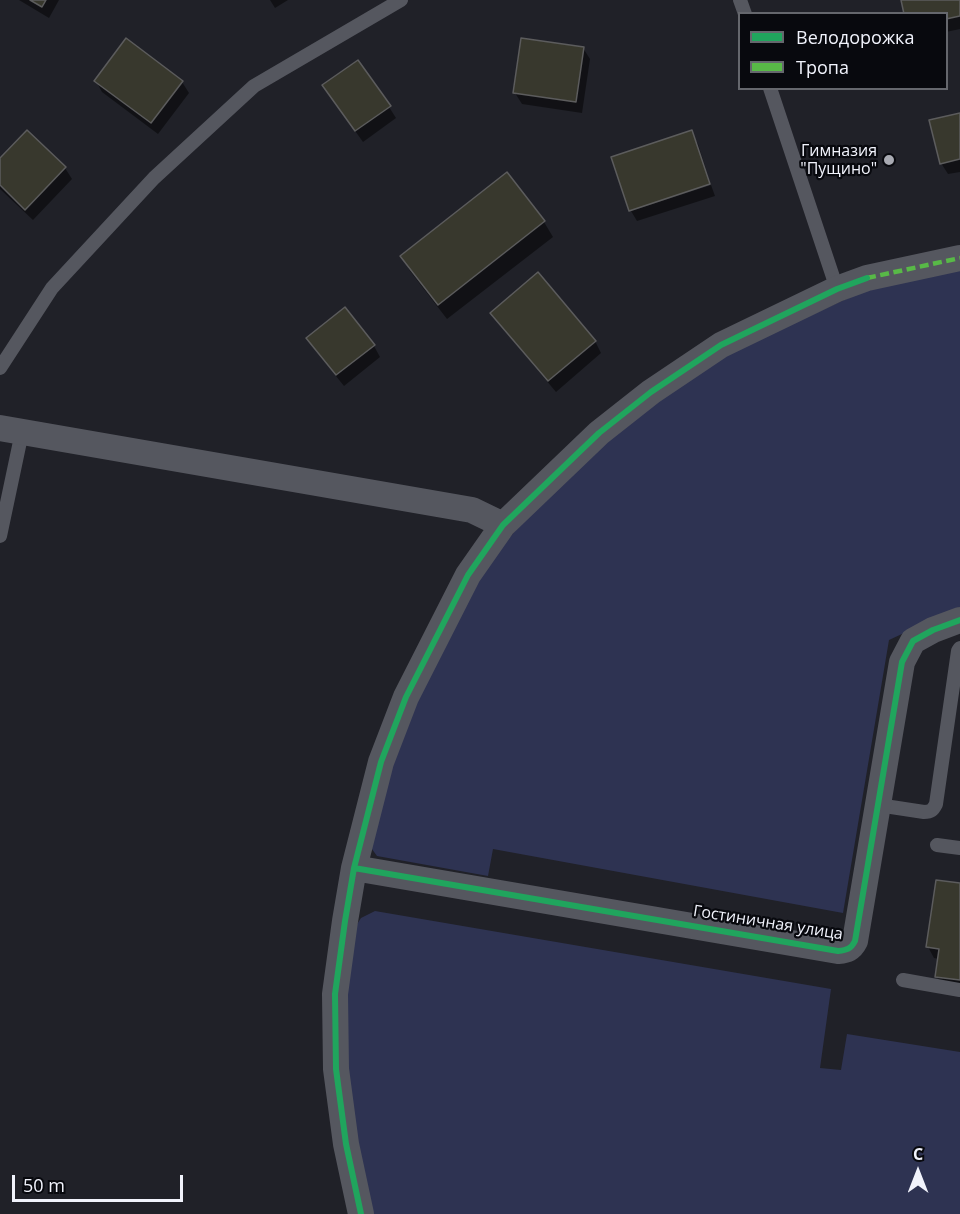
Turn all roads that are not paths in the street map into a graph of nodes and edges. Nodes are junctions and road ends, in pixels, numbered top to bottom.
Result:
1 (401, 0) edge
2 (771, 90) edge
3 (960, 258) edge
4 (837, 289) junction
5 (0, 368) edge
6 (11, 430) edge
7 (503, 525) junction
8 (0, 536) edge
9 (960, 620) edge
10 (960, 648) edge
11 (878, 805) junction
12 (937, 845) dead end
13 (960, 848) edge
14 (354, 868) junction
15 (903, 980) dead end
16 (960, 990) edge
17 (361, 1214) edge

1 - 5 lane
2 - 4 lane
3 - 4 street
4 - 7 street
6 - 7 street
6 - 8 lane
7 - 14 street
9 - 11 street, Гостиничная улица
10 - 11 lane
11 - 14 street, Гостиничная улица
12 - 13 lane
14 - 17 street
15 - 16 lane

